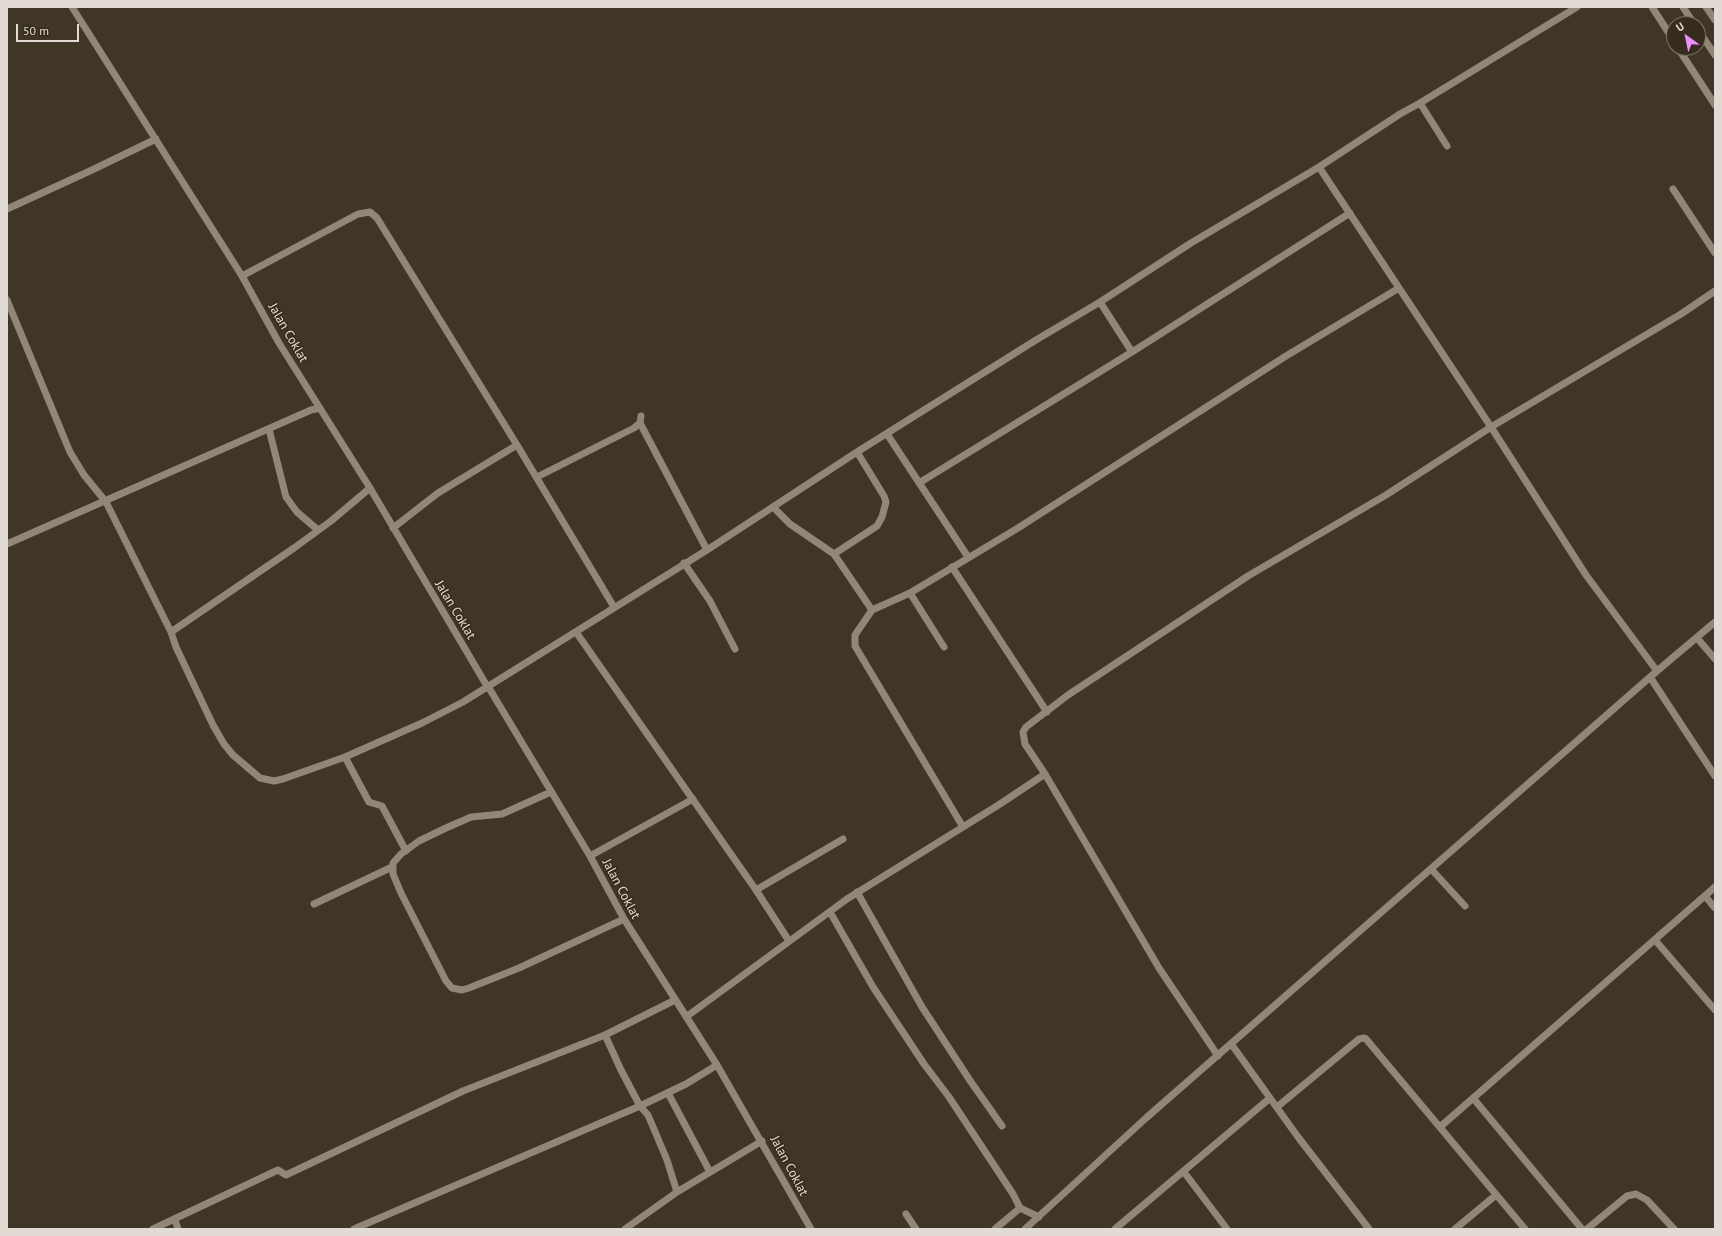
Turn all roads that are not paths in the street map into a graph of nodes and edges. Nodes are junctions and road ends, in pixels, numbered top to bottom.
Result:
1 (72, 7) edge
2 (1577, 7) edge
3 (1652, 7) edge
4 (1683, 7) edge
5 (1706, 7) edge
6 (1689, 16) edge
7 (1715, 20) edge
8 (1666, 29) edge
9 (1706, 42) edge
10 (1715, 55) edge
11 (1683, 56) edge
12 (1420, 103) junction
13 (1715, 105) edge
14 (156, 139) junction
15 (1447, 146) dead end
16 (1319, 167) junction
17 (1674, 189) dead end
18 (7, 209) edge
19 (1350, 213) junction
20 (1715, 253) edge
21 (242, 276) junction
22 (1398, 288) junction
23 (1715, 291) edge
24 (7, 300) edge
25 (1100, 302) junction
26 (1132, 352) junction
27 (320, 408) junction
28 (1491, 427) junction
29 (269, 429) junction
30 (887, 434) junction
31 (517, 445) junction
32 (857, 452) junction
33 (537, 477) junction
34 (919, 484) junction
35 (370, 488) junction
36 (106, 502) junction
37 (773, 507) junction
38 (393, 528) junction
39 (318, 530) junction
40 (7, 544) edge
41 (707, 550) junction
42 (834, 554) junction
43 (968, 557) junction
44 (684, 563) junction
45 (952, 567) junction
46 (910, 593) junction
47 (614, 607) junction
48 (872, 610) junction
49 (1715, 622) edge
50 (171, 632) junction
51 (576, 632) junction
52 (1697, 638) junction
53 (944, 647) dead end
54 (735, 649) dead end
55 (1715, 659) edge
56 (1657, 671) junction
57 (1650, 677) junction
58 (486, 686) junction
59 (1047, 712) junction
60 (345, 757) junction
61 (1045, 774) junction
62 (1715, 776) edge
63 (552, 792) junction
64 (693, 799) junction
65 (963, 827) junction
66 (843, 839) dead end
67 (406, 851) junction
68 (590, 856) junction
69 (392, 867) junction
70 (1432, 870) junction
71 (1715, 887) edge
72 (756, 890) junction
73 (857, 892) junction
74 (1705, 896) junction
75 (314, 904) dead end
76 (1465, 906) dead end
77 (1715, 908) edge
78 (830, 912) junction
79 (624, 920) junction
80 (1655, 940) junction
81 (789, 941) junction
82 (675, 1000) junction
83 (1715, 1010) edge
84 (686, 1017) junction
85 (607, 1038) junction
86 (1232, 1045) junction
87 (1218, 1056) junction
88 (716, 1065) junction
89 (668, 1093) junction
90 (1270, 1098) junction
91 (1473, 1098) junction
92 (640, 1106) junction
93 (1277, 1106) junction
94 (1002, 1126) dead end
95 (1440, 1127) junction
96 (762, 1141) junction
97 (710, 1172) junction
98 (1184, 1172) junction
99 (677, 1192) junction
100 (1496, 1195) junction
101 (1020, 1208) junction
102 (906, 1214) dead end
103 (1038, 1217) junction
104 (175, 1220) junction
105 (1524, 1228) edge
106 (153, 1229) edge
107 (178, 1229) edge
108 (354, 1229) edge
109 (625, 1229) edge
110 (811, 1229) edge
111 (916, 1229) edge
112 (995, 1229) edge
113 (1025, 1229) edge
114 (1115, 1229) edge
115 (1227, 1229) edge
116 (1370, 1229) edge
117 (1455, 1229) edge
118 (1582, 1229) edge
119 (1587, 1229) edge
120 (1674, 1229) edge

1 - 14 street, Jalan Coklat
2 - 12 street
3 - 8 street
4 - 6 street
5 - 7 street
9 - 10 street
11 - 13 street
12 - 15 street
12 - 16 street
14 - 18 street
14 - 21 street, Jalan Coklat
16 - 19 street
16 - 25 street
17 - 20 street
19 - 22 street
19 - 26 street
21 - 27 street, Jalan Coklat
21 - 31 street
22 - 28 street
22 - 43 street
23 - 28 street
24 - 36 street
25 - 26 street
25 - 30 street
26 - 34 street
27 - 29 street
27 - 35 street, Jalan Coklat
28 - 56 street
28 - 59 street
29 - 36 street
29 - 39 street
30 - 32 street
30 - 34 street
31 - 33 street
31 - 38 street
32 - 37 street
32 - 42 street
33 - 41 street
33 - 47 street
34 - 43 street
35 - 38 street, Jalan Coklat
35 - 39 street
36 - 40 street
36 - 50 street
37 - 41 street
37 - 42 street
38 - 58 street, Jalan Coklat
39 - 50 street
41 - 44 street
42 - 48 street
43 - 45 street
44 - 47 street
44 - 54 street
45 - 46 street
45 - 59 street
46 - 48 street
46 - 53 street
47 - 51 street
48 - 65 street
49 - 52 street
50 - 60 street
51 - 58 street
51 - 64 street
52 - 55 street
52 - 56 street
56 - 57 street
57 - 62 street
57 - 70 street
58 - 60 street
58 - 63 street, Jalan Coklat
59 - 61 street
60 - 67 street
61 - 65 street
61 - 87 street
63 - 67 street
63 - 68 street, Jalan Coklat
64 - 68 street
64 - 72 street
65 - 73 street
66 - 72 street
67 - 69 street
68 - 79 street, Jalan Coklat
69 - 75 street
69 - 79 street
70 - 76 street
70 - 86 street
71 - 74 street
72 - 81 street
73 - 78 street
73 - 94 street
74 - 77 street
74 - 80 street
78 - 81 street
78 - 101 street
79 - 82 street, Jalan Coklat
80 - 83 street
80 - 91 street
81 - 84 street
82 - 84 street, Jalan Coklat
82 - 85 street
84 - 88 street, Jalan Coklat
85 - 92 street
85 - 104 street
86 - 87 street
86 - 90 street
87 - 103 street
88 - 89 street
88 - 96 street, Jalan Coklat
89 - 92 street
89 - 97 street
90 - 93 street
90 - 98 street
91 - 95 street
91 - 118 street
92 - 99 street
92 - 108 street
93 - 95 street
93 - 116 street
95 - 100 street
96 - 97 street
96 - 110 street, Jalan Coklat
97 - 99 street
98 - 114 street
98 - 115 street
99 - 109 street
100 - 105 street
100 - 117 street
101 - 103 street
101 - 112 street
102 - 111 street
103 - 113 street
104 - 106 street
104 - 107 street
119 - 120 street

